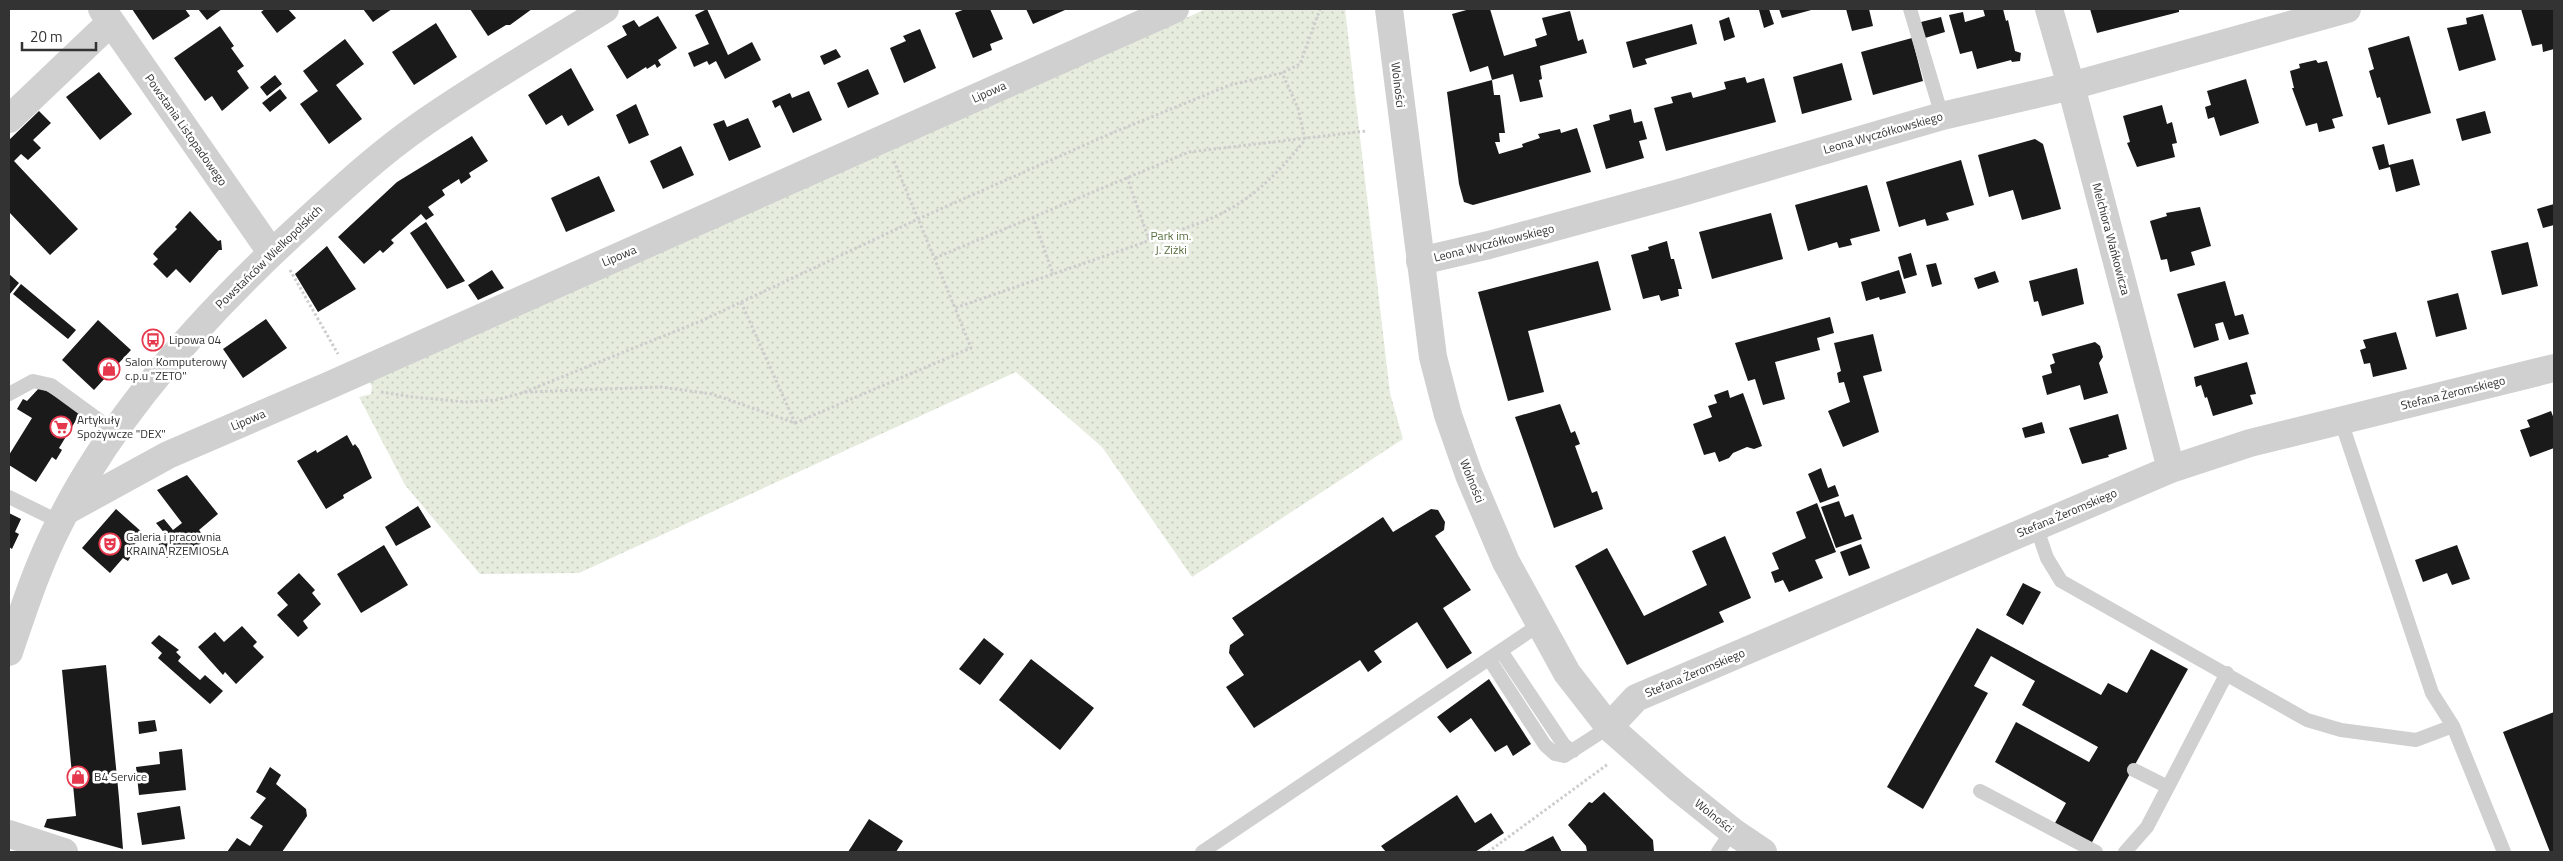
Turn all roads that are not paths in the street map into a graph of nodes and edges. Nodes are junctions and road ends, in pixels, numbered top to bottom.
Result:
1 (604, 9) edge
2 (1175, 9) edge
3 (1389, 9) edge
4 (1910, 9) edge
5 (2049, 9) edge
6 (2348, 9) edge
7 (107, 16) edge
8 (2071, 86) junction
9 (1942, 116) junction
10 (9, 119) edge
11 (279, 259) junction
12 (1420, 261) junction
13 (2554, 368) edge
14 (9, 394) edge
15 (2341, 421) junction
16 (114, 431) junction
17 (2171, 469) junction
18 (9, 497) edge
19 (63, 516) junction
20 (2036, 526) junction
21 (1539, 625) junction
22 (1501, 651) junction
23 (9, 652) edge
24 (1489, 659) junction
25 (2227, 673) junction
26 (2453, 726) junction
27 (1609, 727) junction
28 (1573, 751) junction
29 (2134, 770) dead end
30 (2168, 787) junction
31 (1980, 791) dead end
32 (9, 834) edge
33 (1725, 842) edge
34 (64, 852) edge
35 (1202, 852) edge
36 (1763, 852) edge
37 (2096, 852) edge
38 (2125, 852) edge
39 (2504, 852) edge

1 - 11 street, Powstańców Wielkopolskich
2 - 19 street, Lipowa
3 - 12 street, Wolności
4 - 9 lane
5 - 8 street, Melchiora Wańkowicza
6 - 8 street, Leona Wyczółkowskiego
7 - 10 street
7 - 11 street, Powstania Listopadowego
8 - 9 street, Leona Wyczółkowskiego
8 - 17 street, Melchiora Wańkowicza
9 - 12 street, Leona Wyczółkowskiego
11 - 16 street, Powstańców Wielkopolskich
12 - 21 street, Wolności
13 - 15 street, Stefana Żeromskiego
14 - 16 lane
15 - 17 street, Stefana Żeromskiego
15 - 26 lane
16 - 19 street, Powstańców Wielkopolskich
17 - 20 street, Stefana Żeromskiego
18 - 19 lane
19 - 23 street, Powstańców Wielkopolskich
20 - 25 lane
20 - 27 street, Stefana Żeromskiego
21 - 22 lane
21 - 27 street, Wolności
22 - 24 lane
22 - 28 lane
24 - 28 lane
24 - 35 lane
25 - 26 lane
25 - 30 lane
26 - 39 lane
27 - 28 lane
27 - 33 street, Wolności
29 - 30 lane
30 - 38 lane
31 - 37 lane
32 - 34 street
33 - 36 street, Wolności

